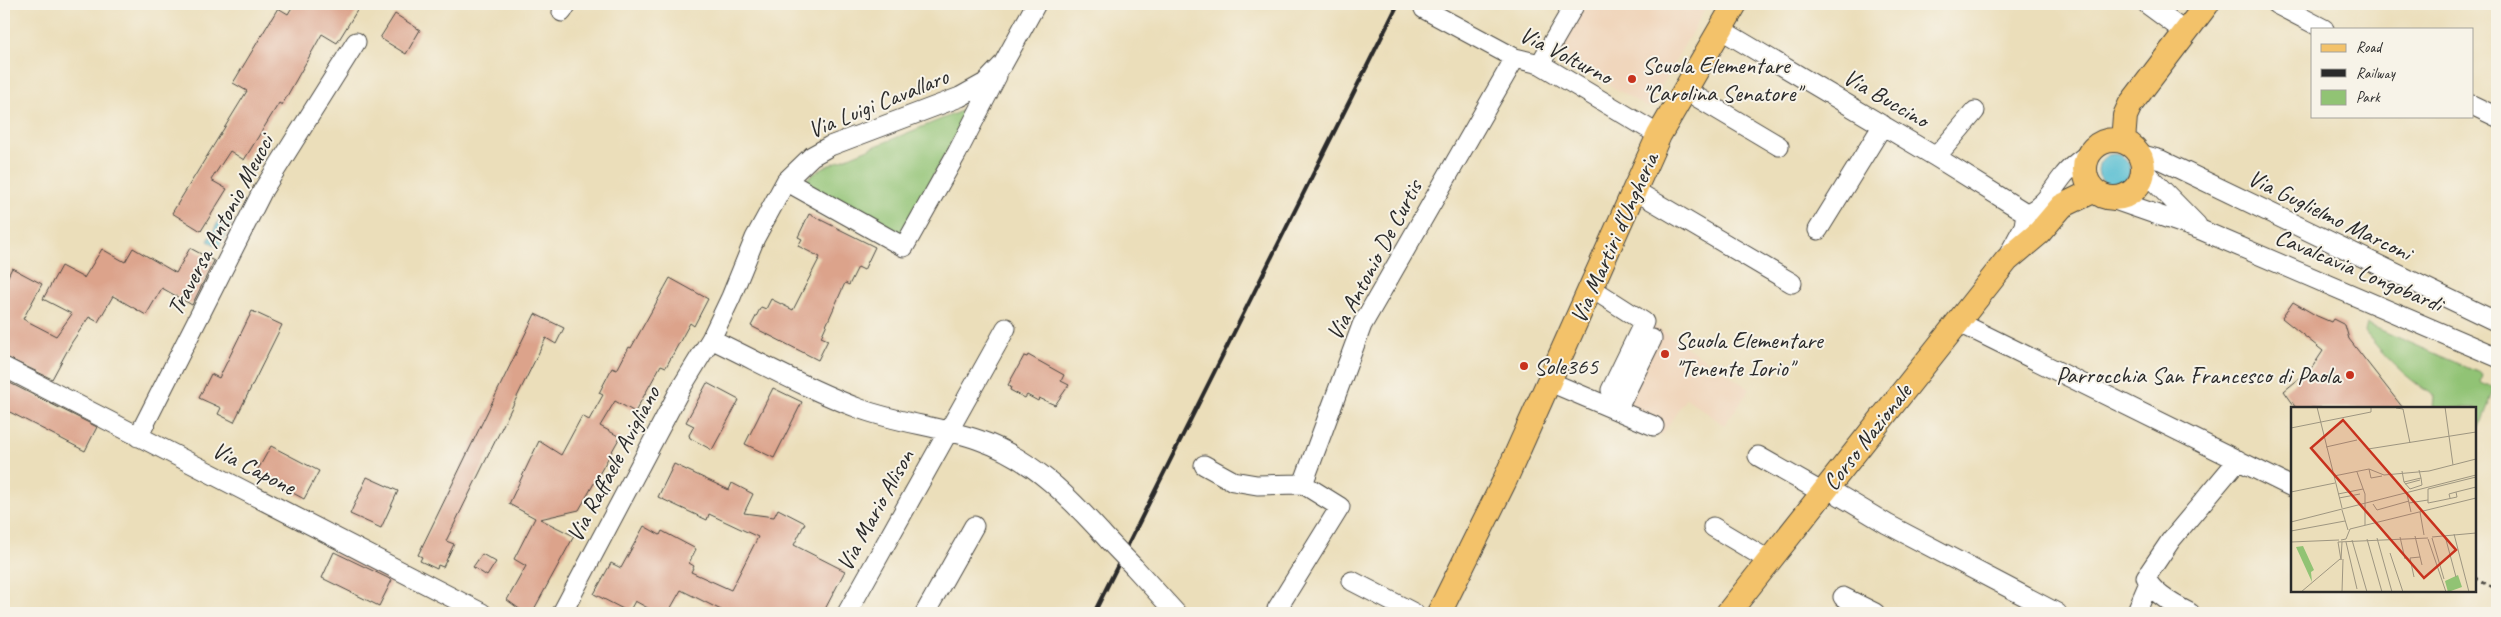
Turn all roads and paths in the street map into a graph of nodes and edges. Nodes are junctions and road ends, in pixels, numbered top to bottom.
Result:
1 (1036, 4) edge
2 (1575, 4) edge
3 (1735, 4) edge
4 (2147, 4) edge
5 (2207, 4) edge
6 (2276, 4) edge
7 (1424, 9) dead end
8 (2322, 28) edge
9 (1720, 29) junction
10 (2185, 32) junction
11 (356, 42) dead end
12 (1515, 58) junction
13 (1003, 64) junction
14 (1540, 64) junction
15 (1685, 90) junction
16 (2474, 106) edge
17 (1975, 111) dead end
18 (2497, 117) edge
19 (1883, 126) junction
20 (1659, 135) junction
21 (1779, 146) dead end
22 (2088, 154) junction
23 (2135, 155) junction
24 (1936, 156) junction
25 (786, 181) junction
26 (1634, 190) junction
27 (2103, 195) junction
28 (2026, 213) junction
29 (1818, 230) dead end
30 (2201, 230) junction
31 (2007, 260) junction
32 (1792, 283) dead end
33 (1591, 288) junction
34 (1958, 322) junction
35 (2497, 322) edge
36 (1006, 328) dead end
37 (710, 339) junction
38 (1652, 339) dead end
39 (2497, 357) edge
40 (4, 367) edge
41 (1550, 382) junction
42 (1611, 390) dead end
43 (1617, 410) junction
44 (1654, 426) dead end
45 (947, 431) junction
46 (138, 437) junction
47 (1758, 456) dead end
48 (2238, 460) junction
49 (1204, 465) dead end
50 (1303, 484) junction
51 (2291, 486) edge
52 (1825, 491) junction
53 (974, 526) dead end
54 (1713, 527) dead end
55 (1770, 561) junction
56 (2476, 578) edge
57 (1352, 581) dead end
58 (2148, 585) junction
59 (2497, 589) edge
60 (1843, 597) dead end
61 (482, 613) edge
62 (562, 613) edge
63 (847, 613) edge
64 (925, 613) edge
65 (1176, 613) edge
66 (1282, 613) edge
67 (1414, 613) edge
68 (1439, 613) edge
69 (1728, 613) edge
70 (1876, 613) edge
71 (2057, 613) edge
72 (2136, 613) edge
73 (2190, 613) edge

1 - 13 street, Via Luigi Cavallaro
2 - 14 street
3 - 9 main road, Via Martiri d'Ungheria
4 - 10 street
5 - 10 main road, Corso Nazionale
6 - 8 street
7 - 12 street, Via Volturno
9 - 15 main road, Via Martiri d'Ungheria
9 - 19 street, Via Buccino
10 - 23 main road, Corso Nazionale
11 - 46 street, Traversa Antonio Meucci
12 - 14 street, Via Volturno
12 - 50 street, Via Antonio De Curtis
13 - 25 street, Via Luigi Cavallaro
13 - 25 street
14 - 20 street, Via Volturno
15 - 20 main road, Via Martiri d'Ungheria
15 - 21 street
16 - 18 street
17 - 24 street
19 - 24 street, Via Buccino
19 - 29 street
20 - 26 main road, Via Martiri d'Ungheria
22 - 23 main road
22 - 27 main road
22 - 28 street
23 - 27 main road, Corso Nazionale
23 - 30 street, Cavalcavia Longobardi
23 - 35 street, Via Guglielmo Marconi
24 - 28 street, Via Buccino
25 - 37 street, Via Luigi Cavallaro
26 - 32 street
26 - 33 main road, Via Martiri d'Ungheria
27 - 30 street, Cavalcavia Longobardi
27 - 31 main road, Corso Nazionale
28 - 31 street, Corso Nazionale
30 - 39 street, Cavalcavia Longobardi
31 - 34 main road, Corso Nazionale
33 - 41 main road, Via Martiri d'Ungheria
33 - 42 street
34 - 48 street
34 - 52 main road, Corso Nazionale
36 - 45 street, Via Mario Alison
37 - 45 street
37 - 62 street, Via Raffaele Avigliano
38 - 43 street
40 - 46 street, Via Capone
41 - 43 street
41 - 68 main road, Via Martiri d'Ungheria
43 - 44 street
45 - 63 street, Via Mario Alison
45 - 65 street, bridge
46 - 61 street, Via Capone
47 - 52 street
48 - 51 street
48 - 58 street
49 - 50 street
50 - 66 street
52 - 55 main road, Corso Nazionale
52 - 71 street
53 - 64 street
54 - 55 street
55 - 69 main road, Corso Nazionale
56 - 59 path
57 - 67 street
58 - 72 street
58 - 73 street
60 - 70 street

